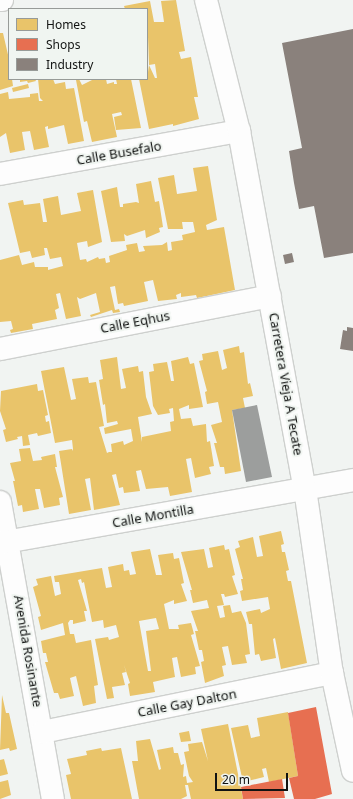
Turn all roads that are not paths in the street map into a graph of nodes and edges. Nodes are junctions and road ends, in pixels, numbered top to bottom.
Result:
1 (206, 0) edge
2 (239, 131) junction
3 (0, 174) edge
4 (270, 296) junction
5 (0, 349) edge
6 (353, 480) edge
7 (305, 489) junction
8 (0, 502) edge
9 (4, 542) edge
10 (332, 674) junction
11 (42, 732) junction
12 (353, 771) edge
13 (53, 799) edge

1 - 2 street, Carretera Vieja A Tecate
2 - 3 street, Calle Busefalo
2 - 4 street, Carretera Vieja A Tecate
4 - 5 street, Calle Eqhus
4 - 7 street, Carretera Vieja A Tecate
6 - 7 street, Calle Montilla
7 - 9 street, Calle Montilla
7 - 10 street, Carretera Vieja A Tecate
8 - 9 street, Avenida Rosinante
9 - 11 street, Avenida Rosinante
10 - 11 street, Calle Gay Dalton
10 - 12 street, Carretera Vieja A Tecate
11 - 13 street, Avenida Rosinante

